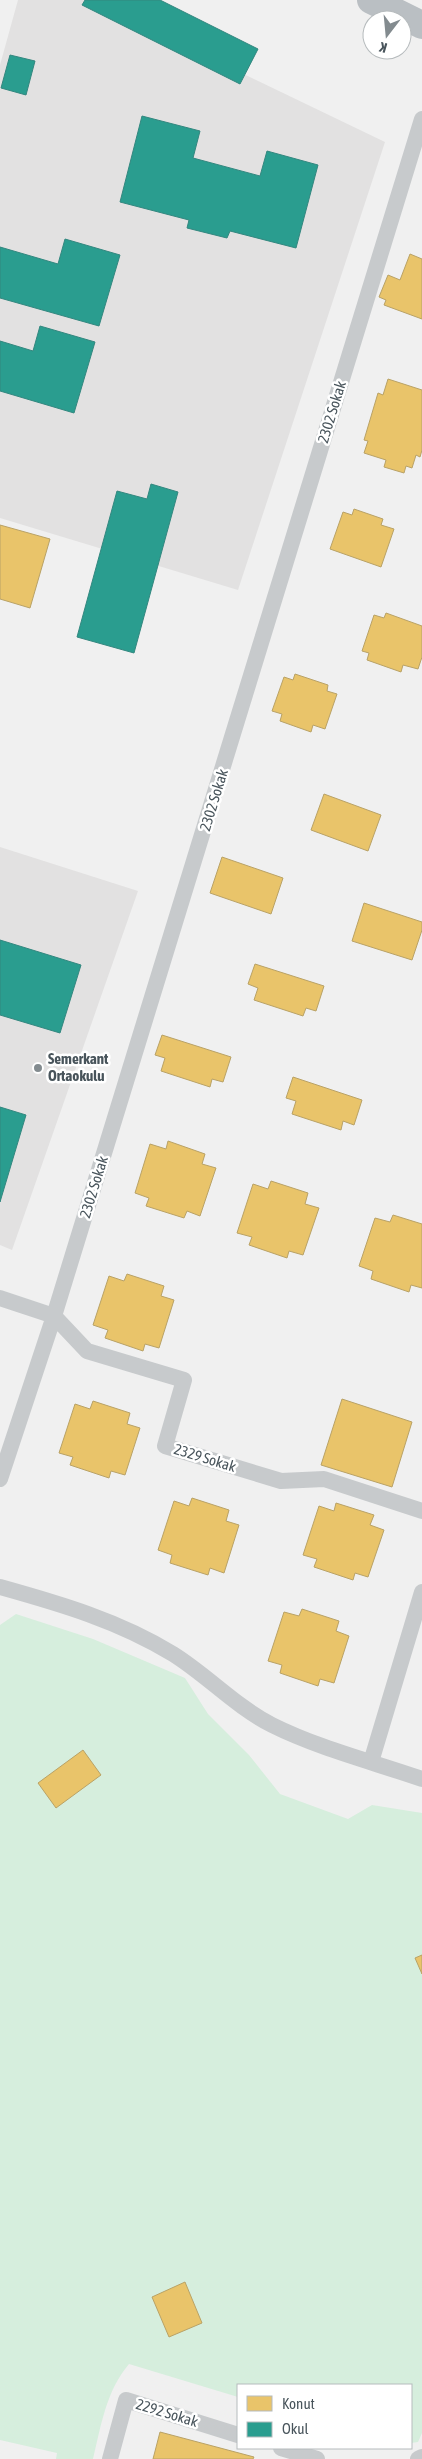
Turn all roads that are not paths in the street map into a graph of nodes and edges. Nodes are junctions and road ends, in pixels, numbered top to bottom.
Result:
1 (372, 0) edge
2 (422, 25) edge
3 (422, 119) edge
4 (0, 1298) edge
5 (54, 1316) junction
6 (0, 1479) edge
7 (422, 1511) edge
8 (0, 1588) edge
9 (422, 1592) edge
10 (371, 1762) junction
11 (422, 1779) edge
12 (237, 2435) edge
13 (284, 2449) edge
14 (422, 2457) edge
15 (110, 2459) edge
16 (317, 2459) edge
17 (418, 2459) edge

1 - 2 highway
3 - 5 street, 2302 Sokak
4 - 5 street, 2329 Sokak
5 - 6 street, 2302 Sokak
5 - 7 street, 2329 Sokak
8 - 10 street
9 - 10 street
10 - 11 street
12 - 15 street, 2292 Sokak
13 - 16 street
14 - 17 street

